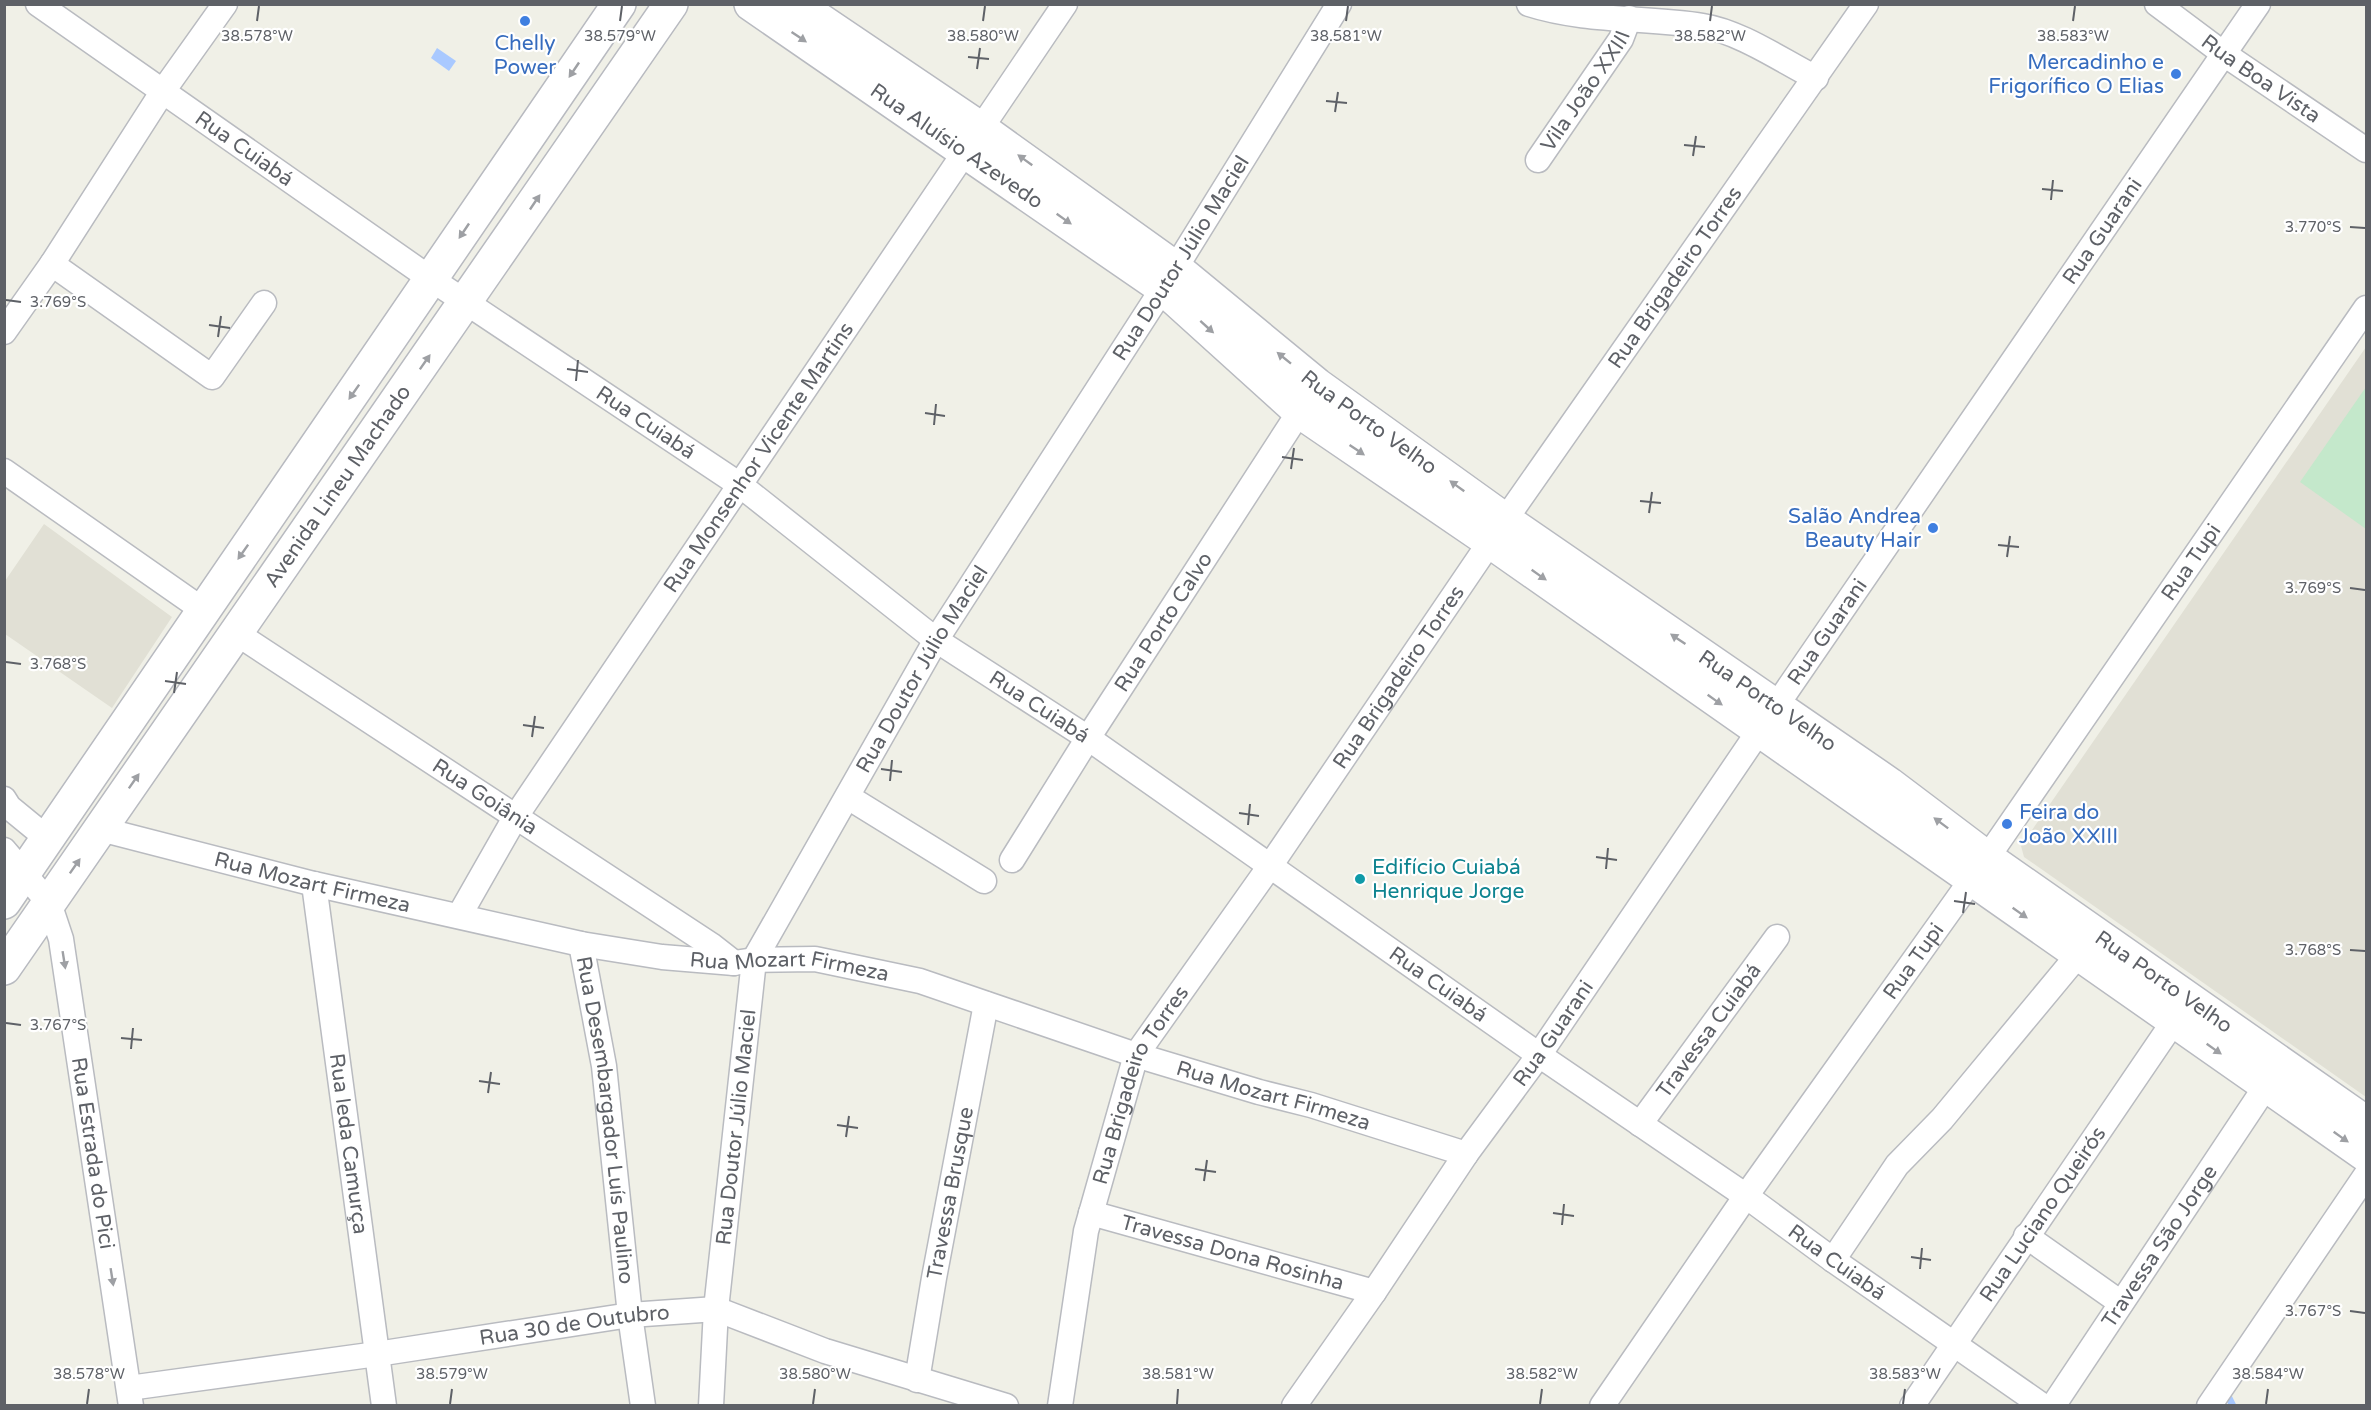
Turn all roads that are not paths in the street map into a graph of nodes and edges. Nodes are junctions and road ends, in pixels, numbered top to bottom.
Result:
1 (38, 4) edge
2 (225, 4) edge
3 (619, 4) edge
4 (670, 4) edge
5 (751, 4) edge
6 (796, 4) edge
7 (1065, 4) edge
8 (1339, 4) edge
9 (1529, 4) edge
10 (1866, 4) edge
11 (2157, 4) edge
12 (2258, 4) edge
13 (1629, 18) junction
14 (2224, 54) junction
15 (1816, 78) junction
16 (163, 91) junction
17 (973, 140) junction
18 (2367, 150) edge
19 (1538, 160) dead end
20 (52, 264) junction
21 (1169, 278) junction
22 (431, 279) junction
23 (264, 303) dead end
24 (466, 303) junction
25 (2367, 308) edge
26 (4, 332) edge
27 (1308, 398) junction
28 (4, 471) edge
29 (740, 485) junction
30 (1498, 531) junction
31 (203, 610) junction
32 (237, 633) junction
33 (936, 640) junction
34 (1768, 719) junction
35 (1089, 738) junction
36 (848, 797) junction
37 (6, 805) edge
38 (516, 816) junction
39 (100, 829) junction
40 (48, 839) junction
41 (1012, 860) dead end
42 (14, 862) edge
43 (1270, 866) junction
44 (1979, 869) junction
45 (984, 881) dead end
46 (314, 884) junction
47 (4, 902) edge
48 (49, 903) junction
49 (459, 916) junction
50 (1777, 937) dead end
51 (582, 944) junction
52 (2078, 955) junction
53 (744, 961) junction
54 (4, 968) edge
55 (986, 1004) junction
56 (2174, 1021) junction
57 (1136, 1055) junction
58 (1539, 1055) junction
59 (2266, 1086) junction
60 (2367, 1123) edge
61 (1640, 1124) junction
62 (1466, 1154) junction
63 (2367, 1155) edge
64 (2367, 1175) edge
65 (1746, 1196) junction
66 (1091, 1213) junction
67 (2026, 1236) junction
68 (1833, 1260) junction
69 (1374, 1292) junction
70 (2121, 1303) junction
71 (716, 1309) junction
72 (630, 1316) junction
73 (1954, 1344) junction
74 (377, 1354) junction
75 (917, 1380) junction
76 (125, 1400) edge
77 (384, 1406) edge
78 (643, 1406) edge
79 (711, 1406) edge
80 (1006, 1406) edge
81 (1059, 1406) edge
82 (1294, 1406) edge
83 (1602, 1406) edge
84 (1912, 1406) edge
85 (2043, 1406) edge
86 (2053, 1406) edge
87 (2209, 1406) edge

1 - 16 street, Rua Cuiabá
2 - 16 street
3 -> 22 main road, Avenida Lineu Machado
24 -> 4 main road, Avenida Lineu Machado
5 -> 17 main road, Rua Aluísio Azevedo
6 - 17 main road, Rua Aluísio Azevedo
7 - 17 street, Rua Monsenhor Vicente Martins
8 - 21 street, Rua Doutor Júlio Maciel
9 - 13 street
10 - 15 street, Rua Brigadeiro Torres
11 - 14 street, Rua Boa Vista
12 - 14 street, Rua Guarani
13 - 15 street
13 - 19 street, Vila João XXIII
14 - 18 street, Rua Boa Vista
14 - 34 street, Rua Guarani
15 - 30 street, Rua Brigadeiro Torres
16 - 20 street
16 - 22 street, Rua Cuiabá
17 - 21 main road, Rua Aluísio Azevedo
17 - 29 street, Rua Monsenhor Vicente Martins
20 - 23 street
20 - 26 street
21 - 27 main road, Rua Porto Velho
21 - 33 street, Rua Doutor Júlio Maciel
22 - 24 street, Rua Cuiabá
22 -> 31 main road, Avenida Lineu Machado
24 - 29 street, Rua Cuiabá
32 -> 24 main road, Avenida Lineu Machado
25 - 44 street, Rua Tupi
27 - 30 main road, Rua Porto Velho
27 - 35 street, Rua Porto Calvo
28 - 31 street
29 - 33 street, Rua Cuiabá
29 - 38 street, Rua Monsenhor Vicente Martins
30 - 34 main road, Rua Porto Velho
30 - 43 street, Rua Brigadeiro Torres
31 - 40 main road, Avenida Lineu Machado
32 - 38 street, Rua Goiânia
39 -> 32 main road, Avenida Lineu Machado
33 - 35 street, Rua Cuiabá
33 - 36 street, Rua Doutor Júlio Maciel
34 - 44 main road, Rua Porto Velho
34 - 58 street, Rua Guarani
35 - 41 street, Rua Porto Calvo
35 - 43 street, Rua Cuiabá
36 - 45 street
36 - 53 street, Rua Doutor Júlio Maciel
37 - 40 street
38 - 49 street, Rua Monsenhor Vicente Martins
38 - 53 street, Rua Goiânia
39 - 46 street, Rua Mozart Firmeza
48 -> 39 main road, Avenida Lineu Machado
40 - 42 main road, Avenida Lineu Machado
42 - 47 main road, Avenida Lineu Machado
42 - 48 street, Rua Estrada do Pici
43 - 57 street, Rua Brigadeiro Torres
43 - 58 street, Rua Cuiabá
44 -> 52 main road, Rua Porto Velho
44 - 60 main road, Rua Porto Velho
44 - 65 street, Rua Tupi
46 - 49 street, Rua Mozart Firmeza
46 - 74 street, Rua Ieda Camurça
48 - 54 main road, Avenida Lineu Machado
48 -> 76 street, Rua Estrada do Pici
49 - 51 street, Rua Mozart Firmeza
50 - 61 street, Travessa Cuiabá
51 - 53 street, Rua Mozart Firmeza
51 - 72 street, Rua Desembargador Luís Paulino
52 - 56 main road, Rua Porto Velho
52 - 68 street, Rua Porto Velho
53 - 55 street, Rua Mozart Firmeza
53 - 71 street, Rua Doutor Júlio Maciel
55 - 57 street, Rua Mozart Firmeza
55 - 75 street, Travessa Brusque
56 -> 59 main road, Rua Porto Velho
56 - 67 street, Rua Luciano Queirós
57 - 62 street, Rua Mozart Firmeza
57 - 66 street, Rua Brigadeiro Torres
58 - 61 street, Rua Cuiabá
58 - 62 street, Rua Guarani
59 -> 63 main road, Rua Porto Velho
59 - 70 street, Travessa São Jorge
61 - 65 street, Rua Cuiabá
62 - 69 street, Rua Guarani
64 - 87 street
65 - 68 street, Rua Cuiabá
65 - 83 street, Rua Tupi
66 - 69 street, Travessa Dona Rosinha
66 - 81 street, Rua Brigadeiro Torres
67 - 70 street
67 - 73 street, Rua Luciano Queirós
68 - 73 street, Rua Cuiabá
69 - 82 street, Rua Guarani
70 - 86 street, Travessa São Jorge
71 - 72 street, Rua 30 de Outubro
71 - 75 street, Rua 30 de Outubro
71 - 79 street, Rua Doutor Júlio Maciel
72 - 74 street, Rua 30 de Outubro
72 - 78 street, Rua Desembargador Luís Paulino
73 - 84 street, Rua Luciano Queirós
73 - 85 street, Rua Cuiabá
74 - 76 street, Rua 30 de Outubro
74 - 77 street, Rua Ieda Camurça
75 - 80 street, Rua 30 de Outubro

